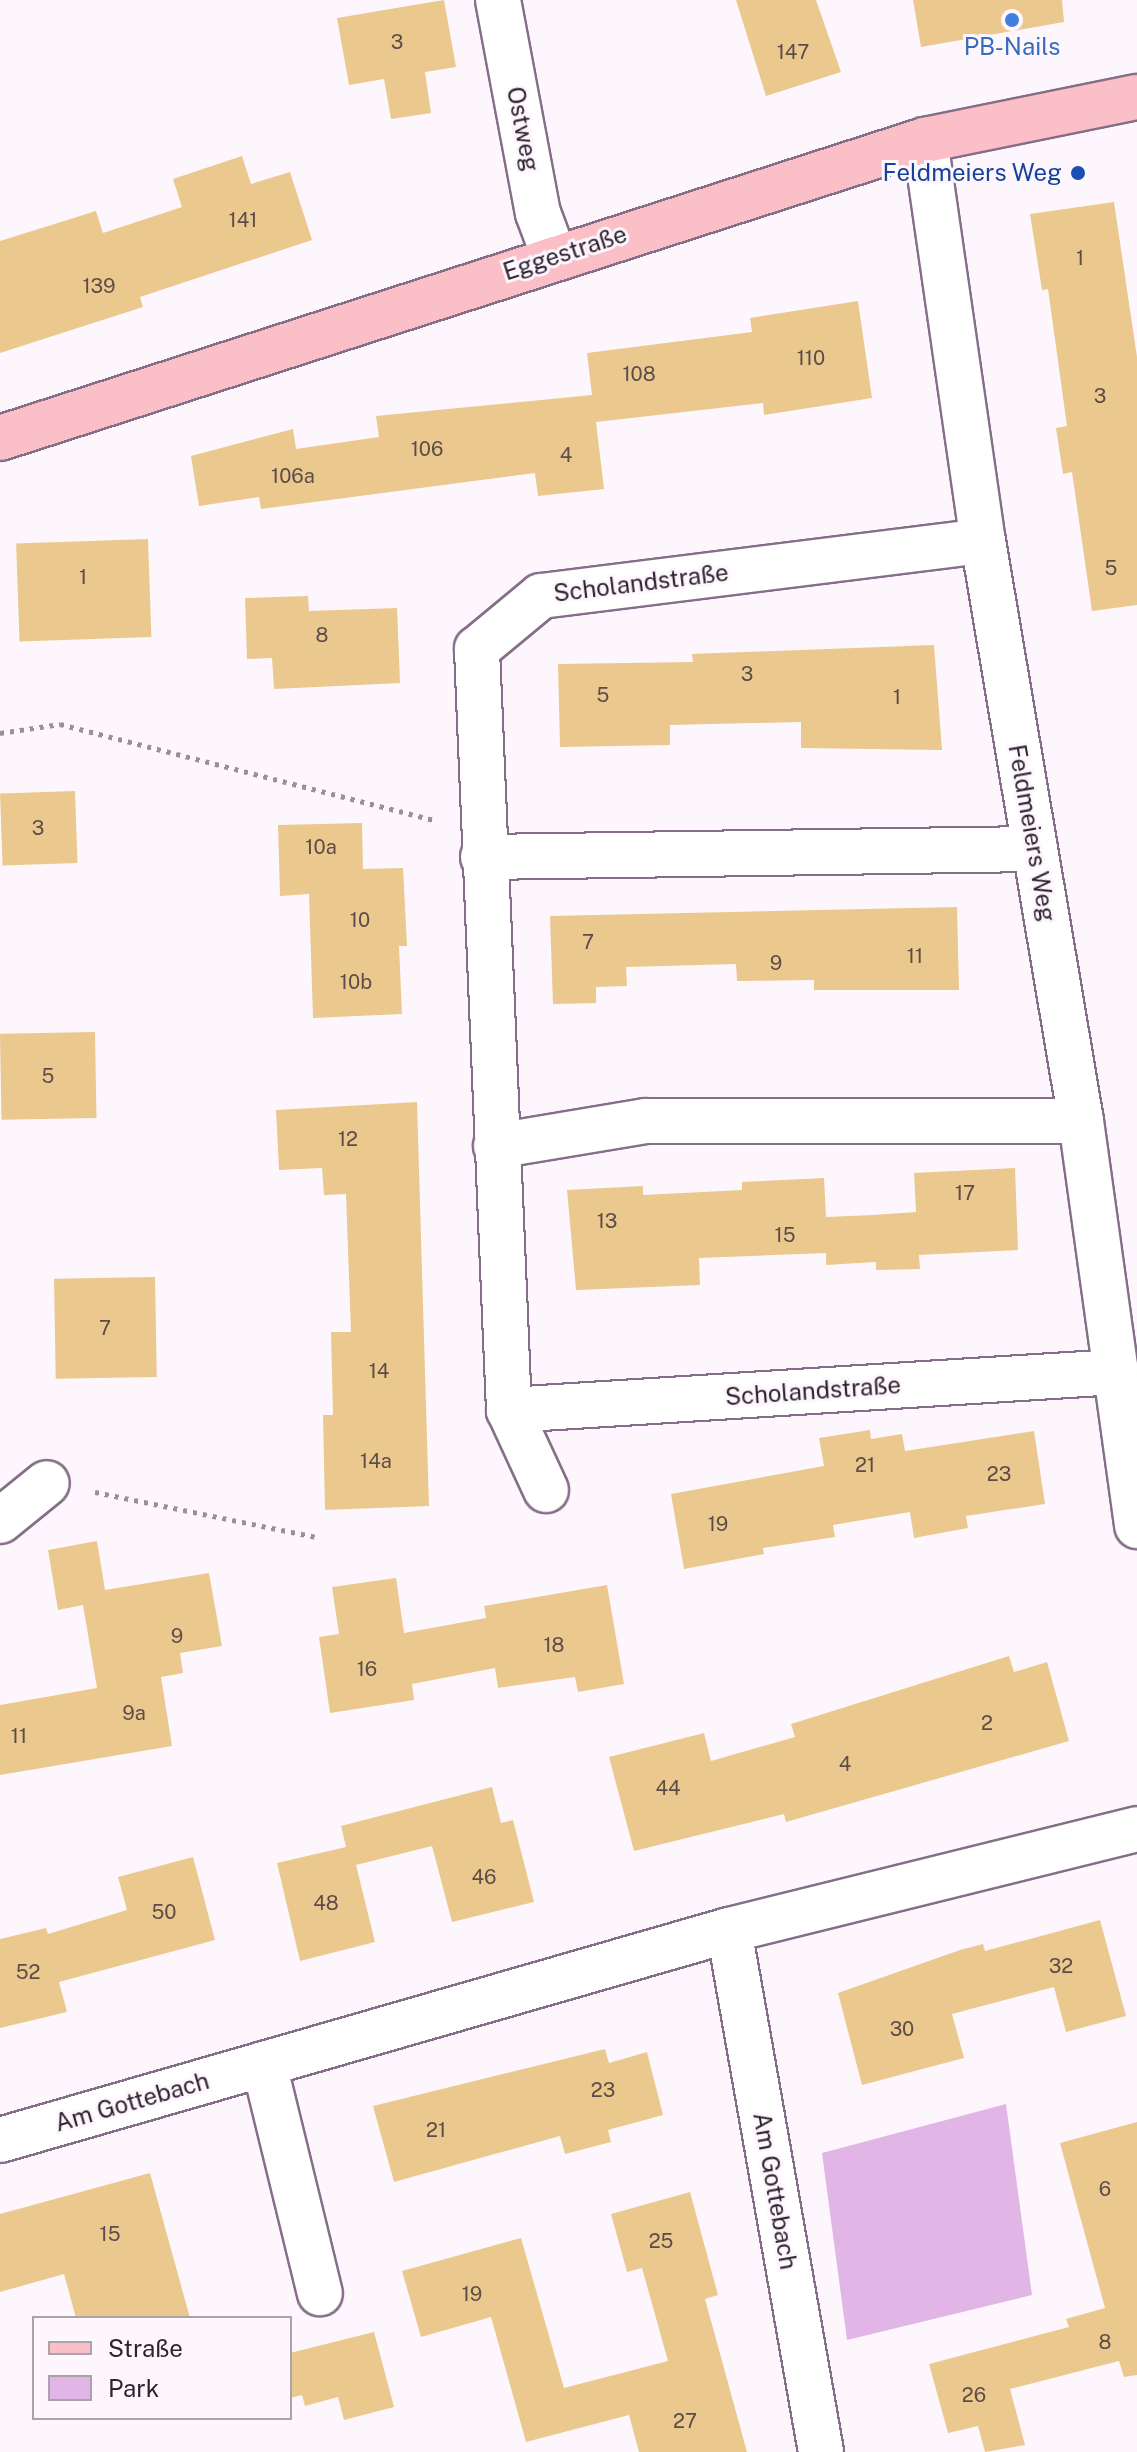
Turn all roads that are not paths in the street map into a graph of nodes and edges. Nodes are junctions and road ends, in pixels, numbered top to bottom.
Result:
1 (498, 0) edge
2 (1137, 97) edge
3 (925, 140) junction
4 (554, 256) junction
5 (0, 438) edge
6 (983, 541) junction
7 (483, 844) junction
8 (1035, 849) junction
9 (1081, 1121) junction
10 (496, 1146) junction
11 (1117, 1372) junction
12 (509, 1410) junction
13 (47, 1483) road end
14 (546, 1490) dead end
15 (0, 1521) edge
16 (1137, 1526) edge
17 (1137, 1829) edge
18 (729, 1930) junction
19 (264, 2064) junction
20 (0, 2140) edge
21 (320, 2293) dead end
22 (821, 2452) edge

1 - 4 street, Ostweg
2 - 3 main road, Eggestraße
3 - 4 main road, Eggestraße
3 - 6 street, Feldmeiers Weg
4 - 5 main road, Eggestraße
6 - 7 street, Scholandstraße
6 - 8 street, Feldmeiers Weg
7 - 8 street
7 - 10 street, Scholandstraße
8 - 9 street, Feldmeiers Weg
9 - 10 street
9 - 11 street, Feldmeiers Weg
10 - 12 street, Scholandstraße
11 - 12 street, Scholandstraße
11 - 16 street, Feldmeiers Weg
12 - 14 street, Scholandstraße
13 - 15 street
17 - 18 street, Am Gottebach
18 - 19 street, Am Gottebach
18 - 22 street, Am Gottebach
19 - 20 street, Am Gottebach
19 - 21 street

